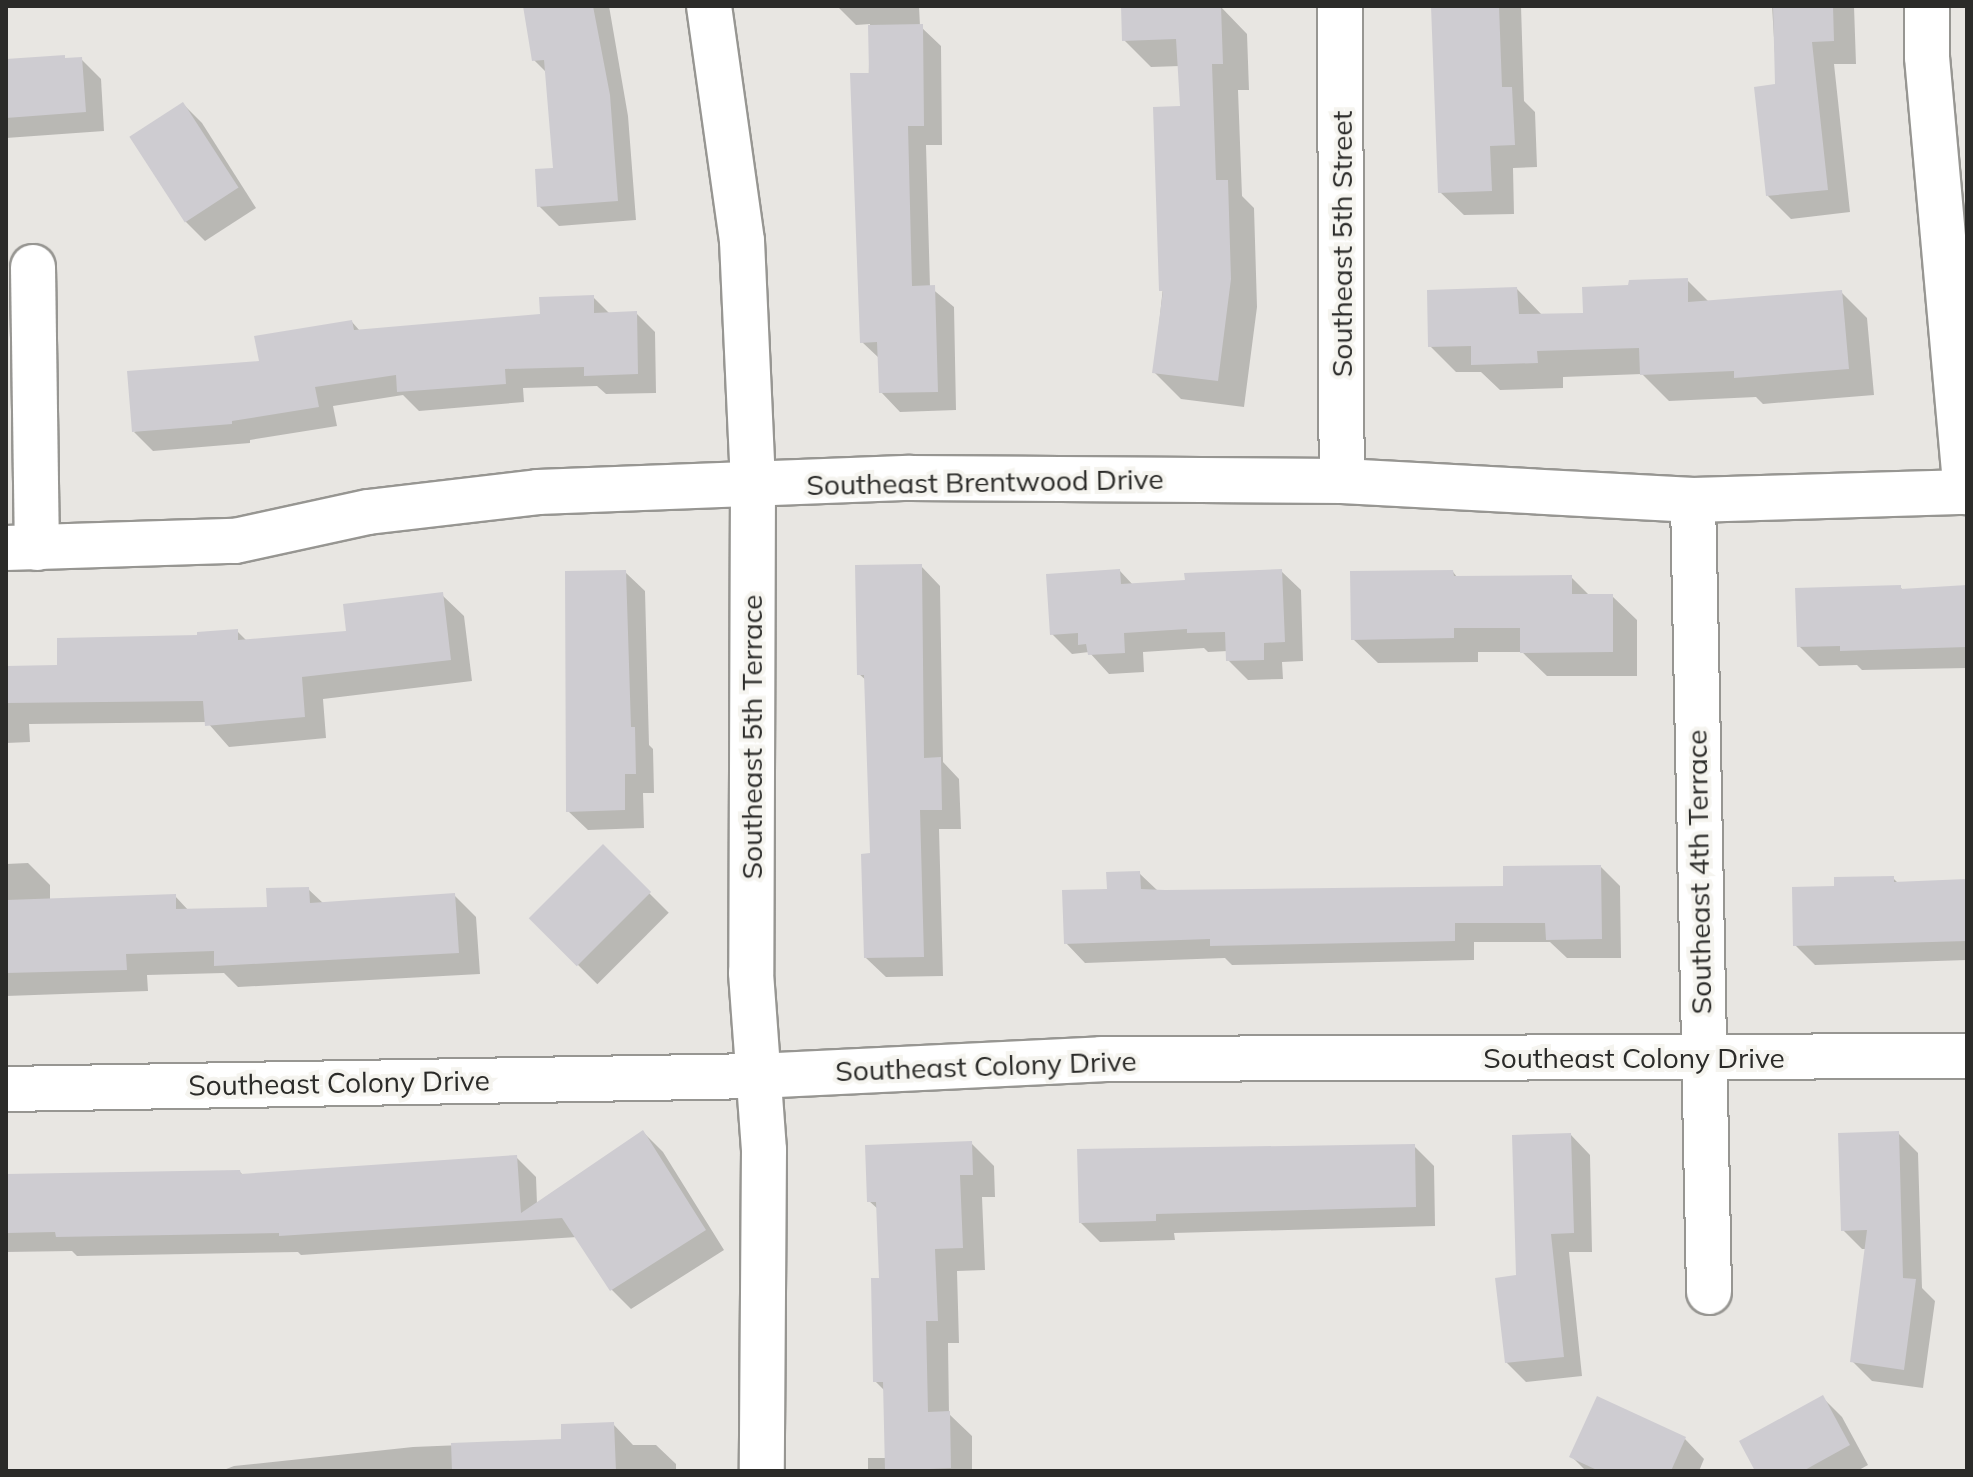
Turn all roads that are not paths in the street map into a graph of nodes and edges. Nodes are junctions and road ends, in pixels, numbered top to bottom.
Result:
1 (709, 6) edge
2 (1340, 6) edge
3 (1927, 6) edge
4 (33, 267) dead end
5 (1342, 481) junction
6 (753, 485) junction
7 (1966, 492) edge
8 (1693, 500) junction
9 (21, 548) edge
10 (1967, 1056) edge
11 (1703, 1058) junction
12 (758, 1076) junction
13 (6, 1089) edge
14 (1709, 1292) dead end
15 (762, 1471) edge

1 - 6 street, Southeast 5th Terrace
2 - 5 street, Southeast 5th Street
3 - 7 street
4 - 9 street
5 - 6 street, Southeast Brentwood Drive
5 - 8 street, Southeast Brentwood Drive
6 - 9 street, Southeast Brentwood Drive
6 - 12 street, Southeast 5th Terrace
7 - 8 street, Southeast Brentwood Drive
8 - 11 street, Southeast 4th Terrace
10 - 11 street, Southeast Colony Drive
11 - 12 street, Southeast Colony Drive
11 - 14 street, Southeast 4th Terrace
12 - 13 street, Southeast Colony Drive
12 - 15 street, Southeast 5th Terrace

